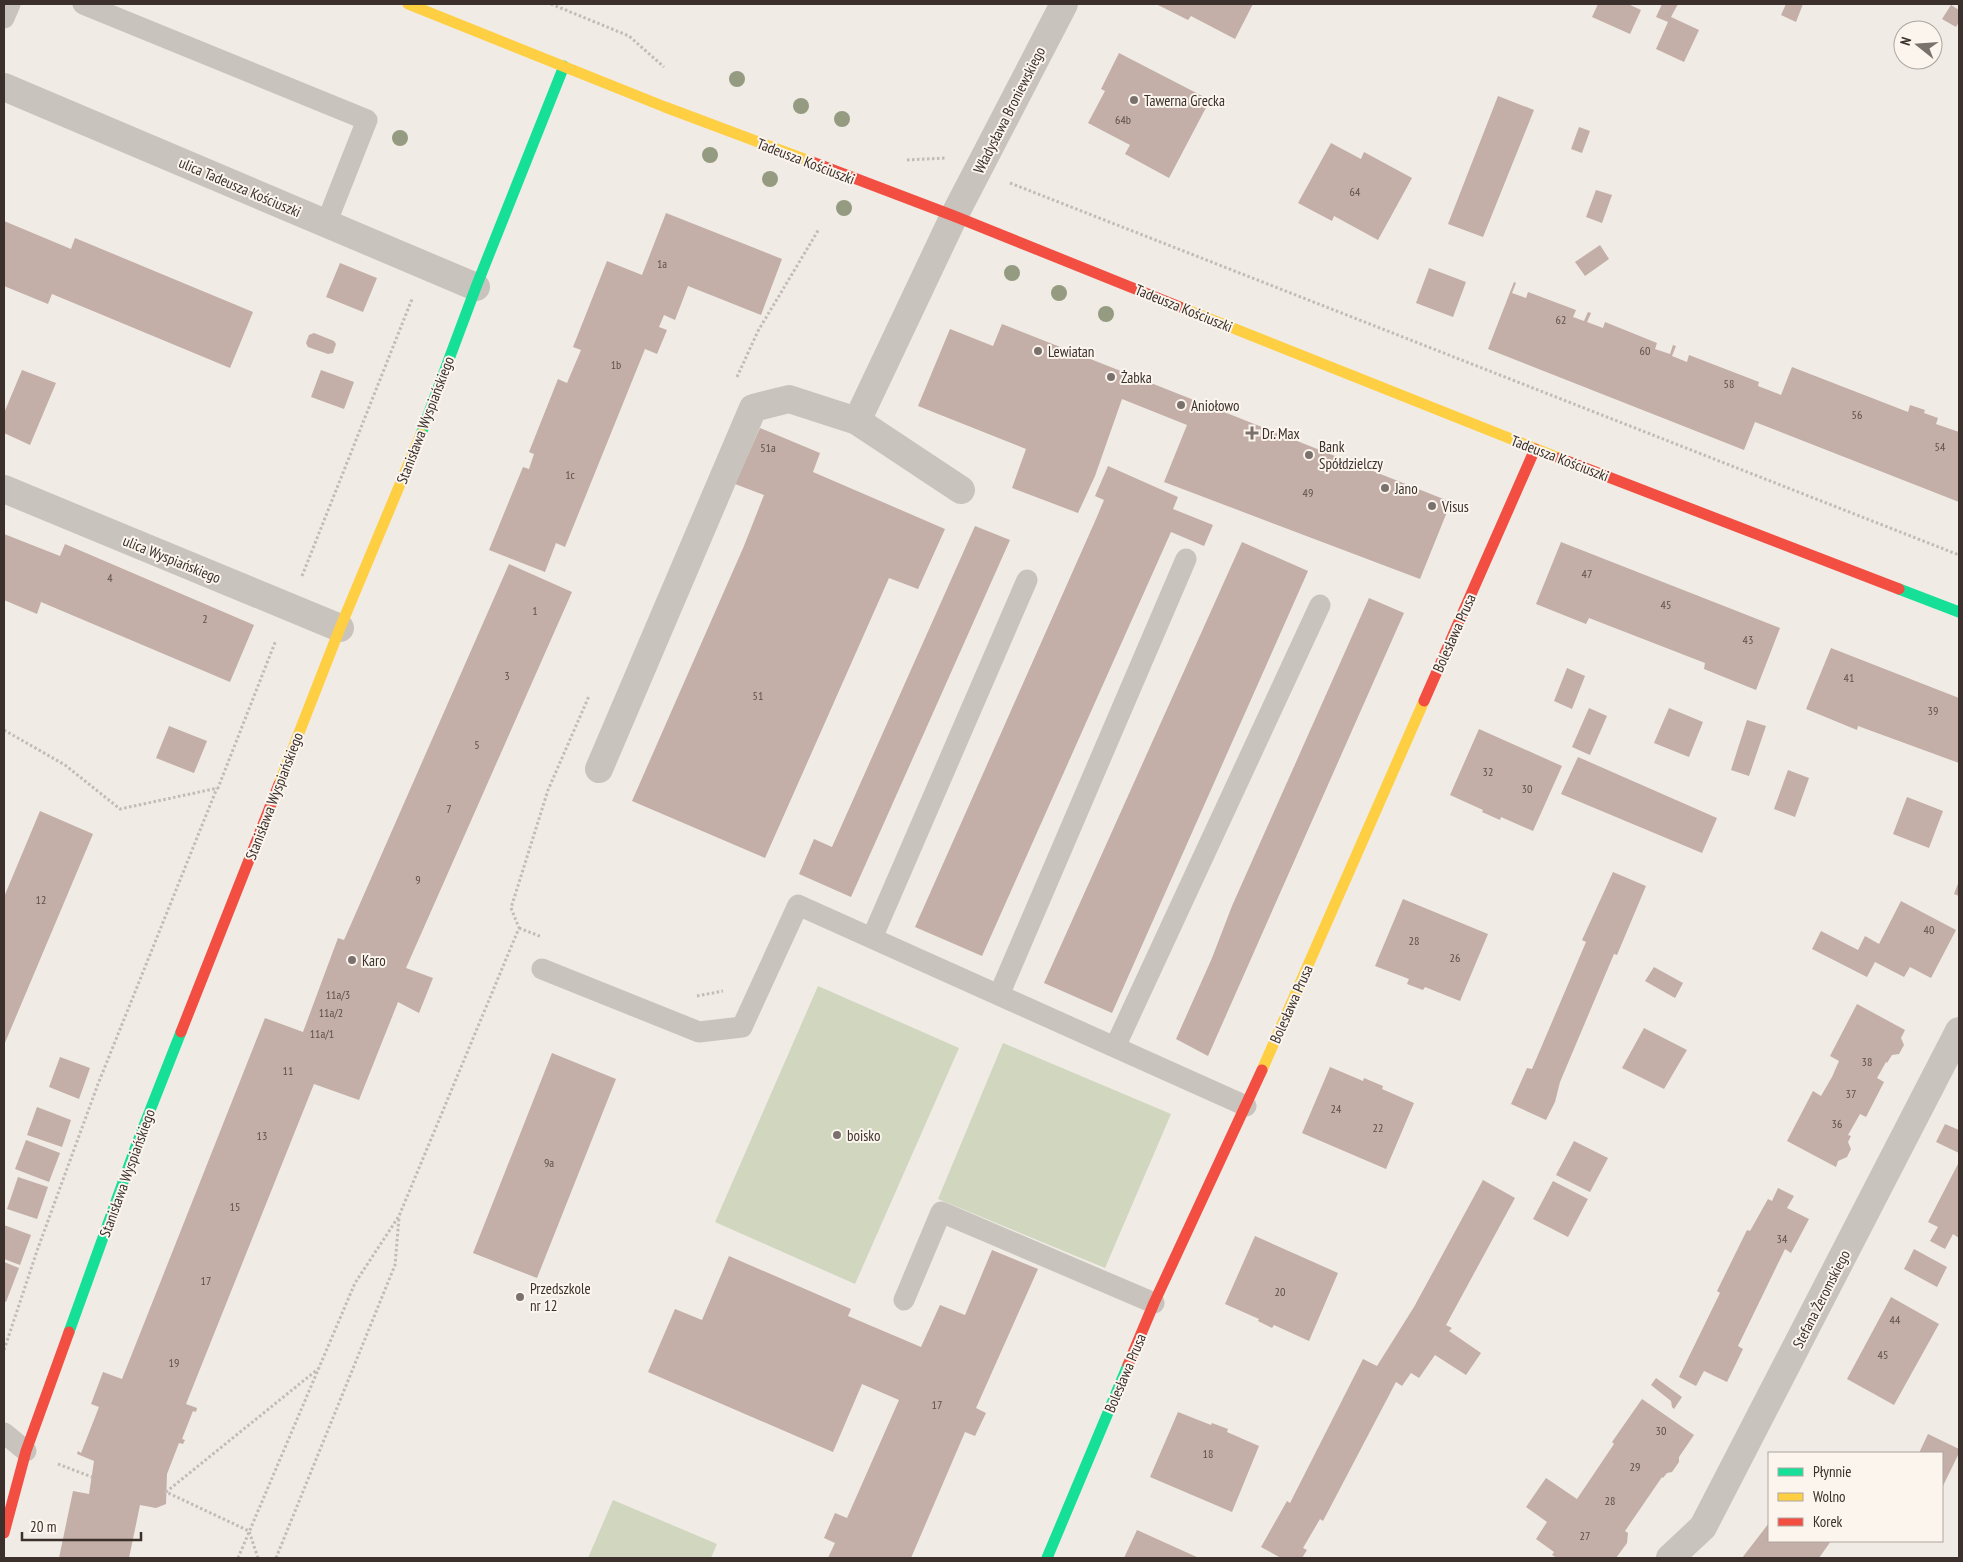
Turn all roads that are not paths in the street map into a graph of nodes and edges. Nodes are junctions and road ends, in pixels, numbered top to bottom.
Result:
1 (10, 4) edge
2 (83, 4) edge
3 (408, 4) edge
4 (1064, 4) edge
5 (4, 18) edge
6 (564, 66) junction
7 (4, 87) edge
8 (954, 216) junction
9 (326, 224) junction
10 (476, 287) junction
11 (857, 421) junction
12 (1535, 449) junction
13 (4, 489) edge
14 (961, 490) dead end
15 (1186, 559) dead end
16 (1027, 580) dead end
17 (1320, 605) dead end
18 (1959, 612) edge
19 (340, 628) junction
20 (599, 768) dead end
21 (872, 938) junction
22 (542, 969) dead end
23 (999, 995) junction
24 (1959, 1031) edge
25 (1116, 1047) junction
26 (1246, 1106) junction
27 (904, 1300) dead end
28 (1154, 1303) junction
29 (4, 1433) edge
30 (26, 1451) junction
31 (4, 1532) edge
32 (1047, 1558) edge
33 (1670, 1558) edge

1 - 5 lane
2 - 9 lane
3 - 6 street, Tadeusza Kościuszki
4 - 8 street, Władysława Broniewskiego
6 - 8 street, Tadeusza Kościuszki
6 - 10 street, Stanisława Wyspiańskiego
7 - 9 street, ulica Tadeusza Kościuszki
8 - 11 street, Władysława Broniewskiego
8 - 12 street, Tadeusza Kościuszki
9 - 10 street, ulica Tadeusza Kościuszki
10 - 19 street, Stanisława Wyspiańskiego
11 - 14 street
11 - 20 street
12 - 18 street, Tadeusza Kościuszki
12 - 26 street, Bolesława Prusa
13 - 19 street, ulica Wyspiańskiego
15 - 23 lane
16 - 21 lane
17 - 25 lane
19 - 30 street, Stanisława Wyspiańskiego
21 - 22 lane
21 - 23 lane
23 - 25 lane
24 - 33 street, Stefana Żeromskiego
25 - 26 lane
26 - 28 street, Bolesława Prusa
27 - 28 lane
28 - 32 street, Bolesława Prusa
29 - 30 lane
30 - 31 street, Stanisława Wyspiańskiego

